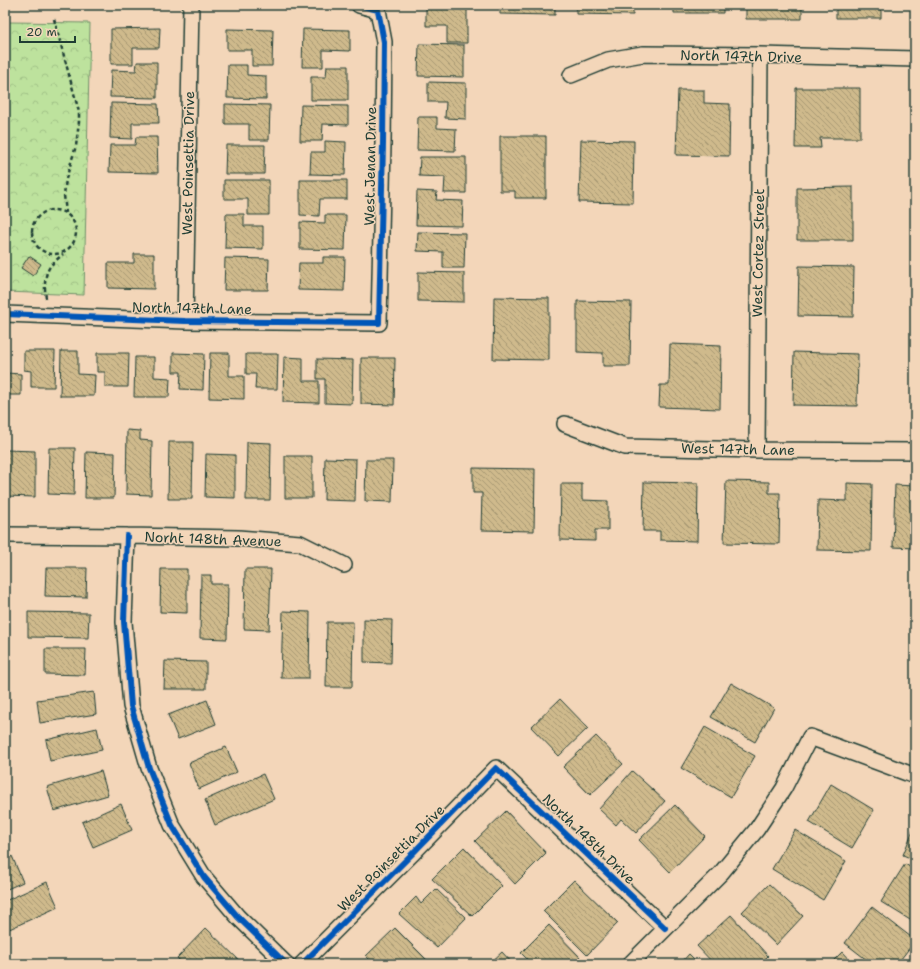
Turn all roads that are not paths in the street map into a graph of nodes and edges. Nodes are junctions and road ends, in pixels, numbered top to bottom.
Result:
1 (191, 5) edge
2 (359, 5) edge
3 (760, 55) junction
4 (915, 58) edge
5 (571, 75) dead end
6 (5, 314) edge
7 (185, 321) junction
8 (379, 323) joint
9 (565, 424) dead end
10 (757, 450) junction
11 (915, 451) edge
12 (5, 535) edge
13 (126, 536) junction
14 (344, 565) dead end
15 (496, 768) joint
16 (915, 776) edge
17 (665, 928) junction
18 (286, 964) edge
19 (302, 964) edge
20 (630, 964) edge

1 - 7 street, West Poinsettia Drive
2 - 8 street, West Jenan Drive
3 - 4 street, North 147th Drive
3 - 5 street, North 147th Drive
3 - 10 street, West Cortez Street
6 - 7 street, North 147th Lane
7 - 8 street, North 147th Lane
9 - 10 street, West 147th Lane
10 - 11 street, West 147th Lane
12 - 13 street, Norht 148th Avenue
13 - 14 street, Norht 148th Avenue
13 - 18 street
15 - 17 street, North 148th Drive
15 - 19 street, West Poinsettia Drive
16 - 17 street
17 - 20 street

